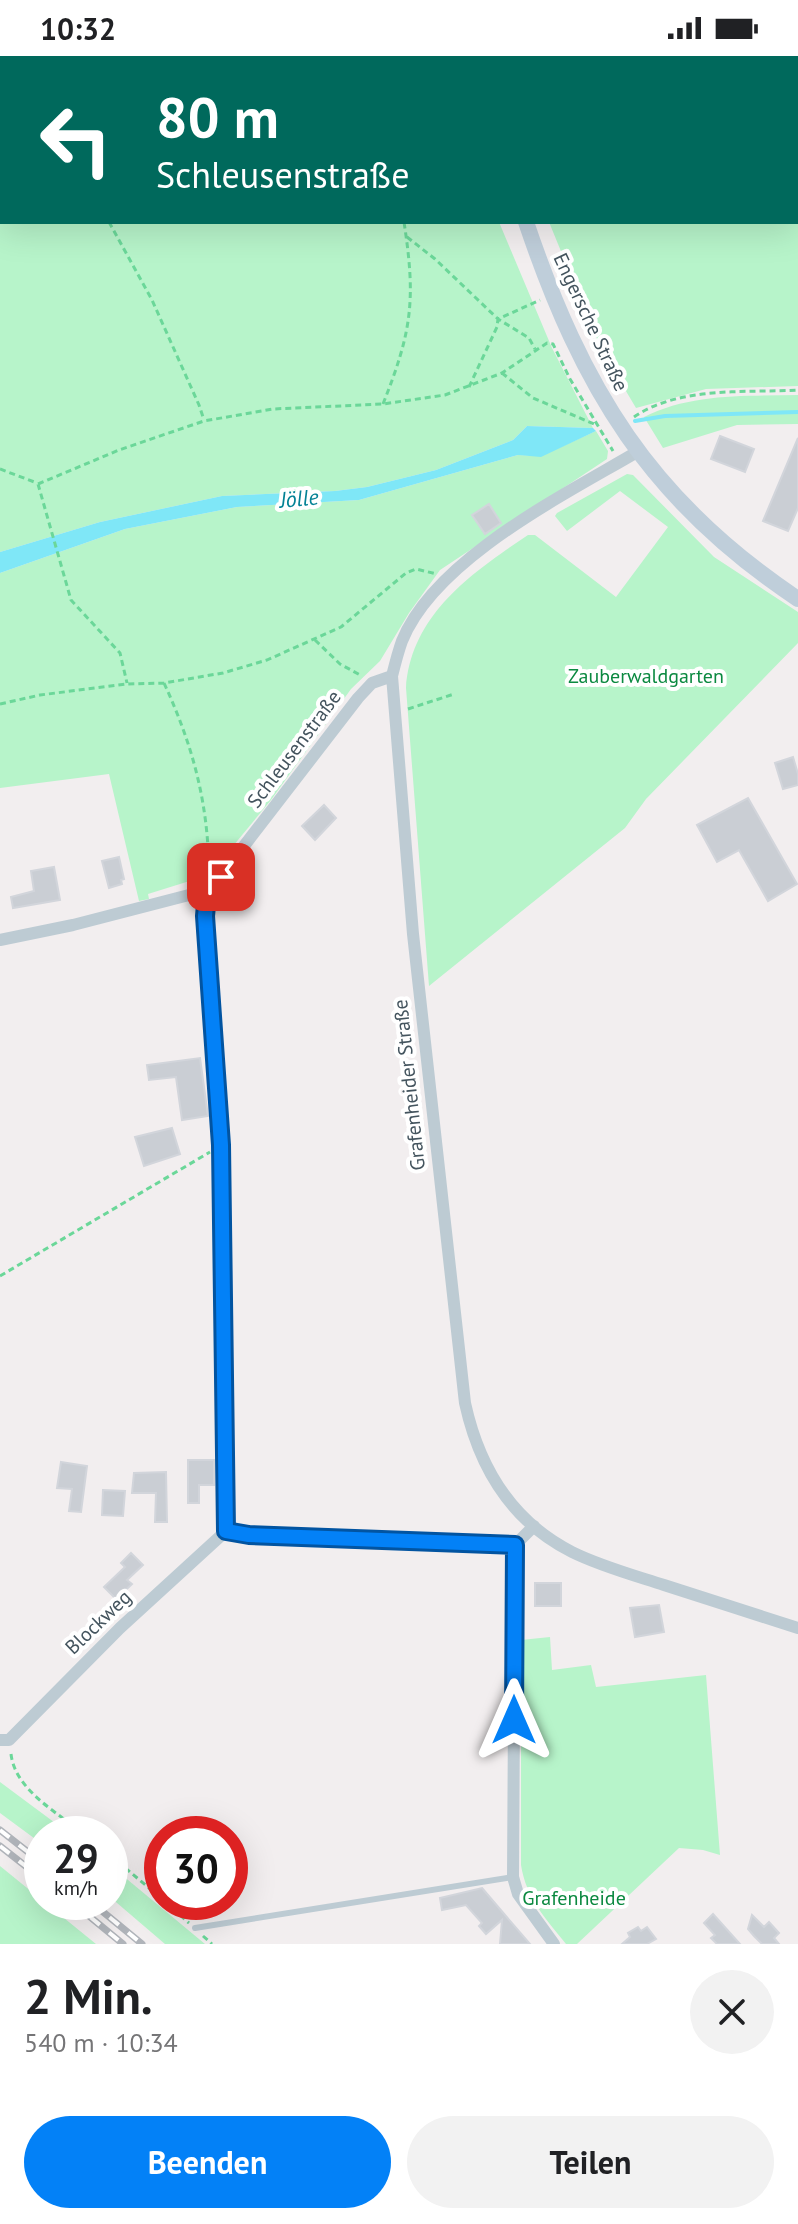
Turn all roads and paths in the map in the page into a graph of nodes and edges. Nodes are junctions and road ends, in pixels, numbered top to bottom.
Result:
1 (110, 224) edge
2 (404, 224) edge
3 (527, 224) edge
4 (407, 237) junction
5 (553, 294) junction
6 (498, 319) junction
7 (536, 350) junction
8 (502, 373) junction
9 (469, 387) junction
10 (798, 390) edge
11 (383, 404) junction
12 (634, 417) dead end
13 (204, 421) junction
14 (594, 424) dead end
15 (637, 452) junction
16 (0, 469) edge
17 (606, 471) junction
18 (38, 484) junction
19 (448, 578) junction
20 (798, 599) edge
21 (315, 640) junction
22 (392, 676) junction
23 (164, 683) junction
24 (372, 683) junction
25 (127, 684) junction
26 (454, 694) dead end
27 (0, 704) edge
28 (394, 716) junction
29 (207, 894) junction
30 (0, 940) edge
31 (221, 1145) junction
32 (0, 1276) edge
33 (534, 1526) junction
34 (226, 1531) junction
35 (515, 1545) junction
36 (798, 1628) edge
37 (5, 1740) edge
38 (62, 1816) edge
39 (128, 1870) edge
40 (513, 1877) junction
41 (144, 1884) edge
42 (195, 1928) dead end
43 (554, 1944) edge

1 - 13 path
2 - 4 path
3 - 5 main road, Engersche Straße
4 - 6 path
4 - 11 path
5 - 6 path
5 - 15 main road, Engersche Straße
6 - 7 path
6 - 9 path
7 - 8 path
7 - 17 path
8 - 9 path
8 - 14 path
9 - 11 path
10 - 12 path
11 - 13 path
13 - 18 path
15 - 17 street, Grafenheider Straße
15 - 20 main road, Engersche Straße
16 - 18 path
17 - 19 street, Grafenheider Straße
18 - 25 path
19 - 21 path
19 - 22 street, Grafenheider Straße
21 - 23 path
21 - 24 path
22 - 24 street
22 - 28 street, Grafenheider Straße
23 - 25 path
23 - 29 path
24 - 29 street, Schleusenstraße
25 - 27 path
26 - 28 path
28 - 33 street, Grafenheider Straße
29 - 30 street
29 - 31 street
31 - 32 path
31 - 34 street
33 - 35 street
33 - 36 street, Grafenheider Straße
34 - 35 street
34 - 37 street, Blockweg
35 - 40 street
37 - 38 path
39 - 41 path
40 - 42 lane
40 - 43 street

